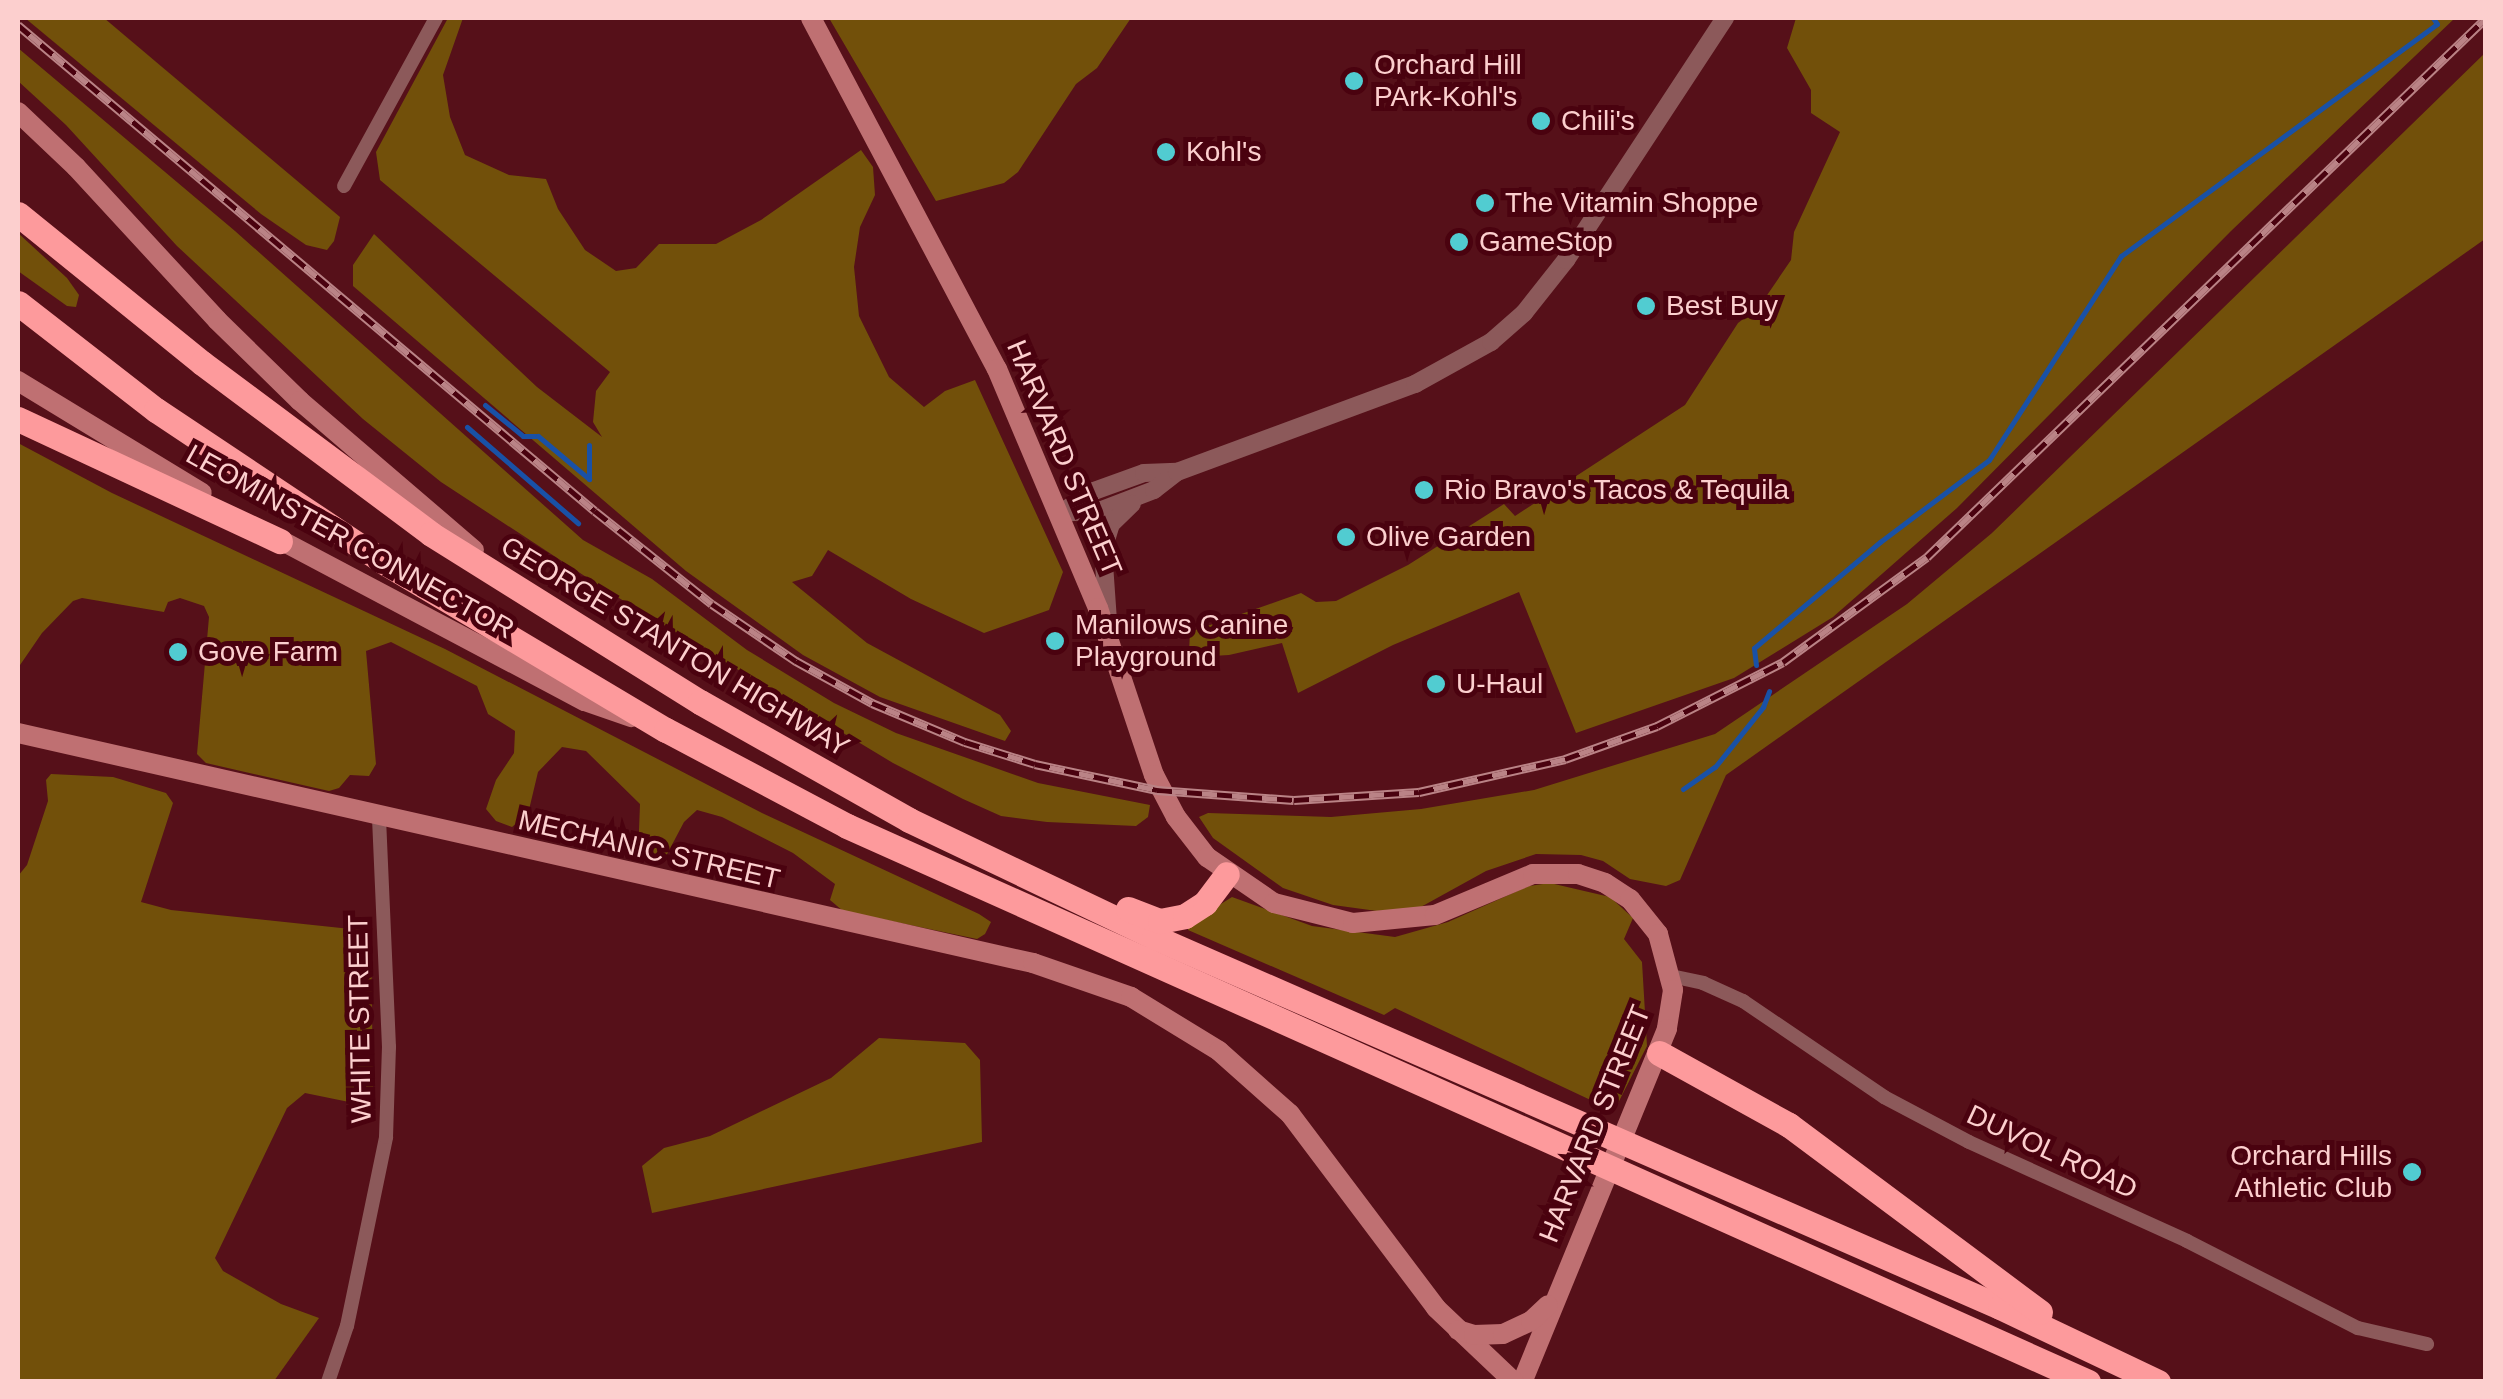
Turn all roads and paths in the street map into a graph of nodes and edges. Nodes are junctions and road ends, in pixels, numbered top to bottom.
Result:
1 (436, 18) edge
2 (811, 18) edge
3 (1724, 18) edge
4 (18, 112) edge
5 (344, 186) dead end
6 (18, 214) edge
7 (18, 303) edge
8 (18, 381) edge
9 (18, 419) edge
10 (1177, 472) junction
11 (1154, 490) junction
12 (1060, 513) junction
13 (280, 541) junction
14 (550, 610) junction
15 (1112, 649) junction
16 (666, 730) junction
17 (18, 734) edge
18 (379, 817) junction
19 (971, 851) junction
20 (1227, 874) junction
21 (1671, 976) junction
22 (1659, 1052) junction
23 (1556, 1296) junction
24 (1455, 1329) junction
25 (2428, 1344) dead end
26 (2022, 1350) junction
27 (2155, 1380) edge
28 (328, 1382) edge
29 (1514, 1382) edge
30 (1522, 1382) edge
31 (2065, 1382) edge
32 (2088, 1382) edge

1 - 5 street
2 - 12 main road, HARVARD STREET
3 - 10 street
4 - 14 main road, LEOMINSTER CONNECTOR
6 - 14 highway, GEORGE STANTON HIGHWAY
7 - 16 highway
8 - 13 main road, LEOMINSTER CONNECTOR
9 - 13 highway
10 - 11 street
10 - 12 street
11 - 12 street
11 - 15 street
12 - 15 main road, HARVARD STREET
13 - 16 main road, LEOMINSTER CONNECTOR
14 - 19 highway, GEORGE STANTON HIGHWAY
15 - 20 main road, HARVARD STREET
16 - 26 highway
17 - 18 main road, MECHANIC STREET
18 - 24 main road, MECHANIC STREET
18 - 28 street, WHITE STREET
19 - 20 highway
19 - 27 highway, GEORGE STANTON HIGHWAY
20 - 21 main road, HARVARD STREET
21 - 22 main road, HARVARD STREET
21 - 25 street, DUVOL ROAD
22 - 23 main road, HARVARD STREET
22 - 27 highway
23 - 24 main road
23 - 30 main road, HARVARD STREET
24 - 29 main road, MECHANIC STREET
26 - 31 highway
26 - 32 highway

